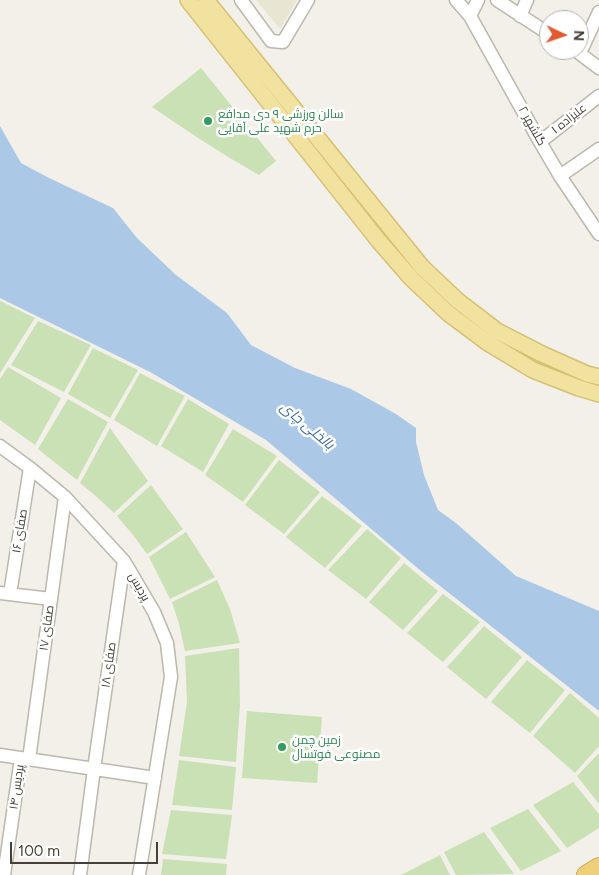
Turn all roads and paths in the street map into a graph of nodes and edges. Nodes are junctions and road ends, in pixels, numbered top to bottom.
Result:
1 (188, 0) edge
2 (206, 0) edge
3 (241, 0) edge
4 (308, 0) edge
5 (456, 0) edge
6 (478, 0) edge
7 (497, 0) edge
8 (527, 0) edge
9 (599, 12) edge
10 (470, 16) junction
11 (520, 16) junction
12 (539, 28) edge
13 (589, 30) edge
14 (588, 60) edge
15 (599, 68) edge
16 (599, 96) edge
17 (540, 142) junction
18 (599, 149) edge
19 (560, 176) junction
20 (599, 234) edge
21 (599, 377) edge
22 (599, 394) edge
23 (0, 446) edge
24 (30, 468) junction
25 (65, 497) junction
26 (124, 561) junction
27 (5, 593) edge
28 (51, 599) junction
29 (0, 755) edge
30 (25, 759) junction
31 (94, 769) junction
32 (155, 778) junction
33 (599, 867) edge
34 (4, 875) edge
35 (80, 875) edge
36 (139, 875) edge
37 (586, 875) edge

1 - 22 main road
2 - 21 main road
3 - 4 street
5 - 10 street, گلشهر ۲
6 - 10 street
7 - 11 street
8 - 11 street
9 - 13 street
10 - 17 street, گلشهر ۲
11 - 12 street
14 - 15 street
16 - 17 street, علیزاده ۱
17 - 19 street, گلشهر ۲
18 - 19 street
19 - 20 street, گلشهر ۲
23 - 24 street, پردیس
24 - 25 street, پردیس
24 - 27 street, صفای ۱۶
25 - 26 street, پردیس
25 - 28 street, صفای ۱۷
26 - 31 street, صفای ۱۸
26 - 32 street, پردیس
27 - 28 street
28 - 30 street, صفای ۱۷
29 - 30 street
30 - 31 street
30 - 34 street, پردیس ۱۴
31 - 32 street
31 - 35 street, صفای ۱۸
32 - 36 street, پردیس
33 - 37 highway

